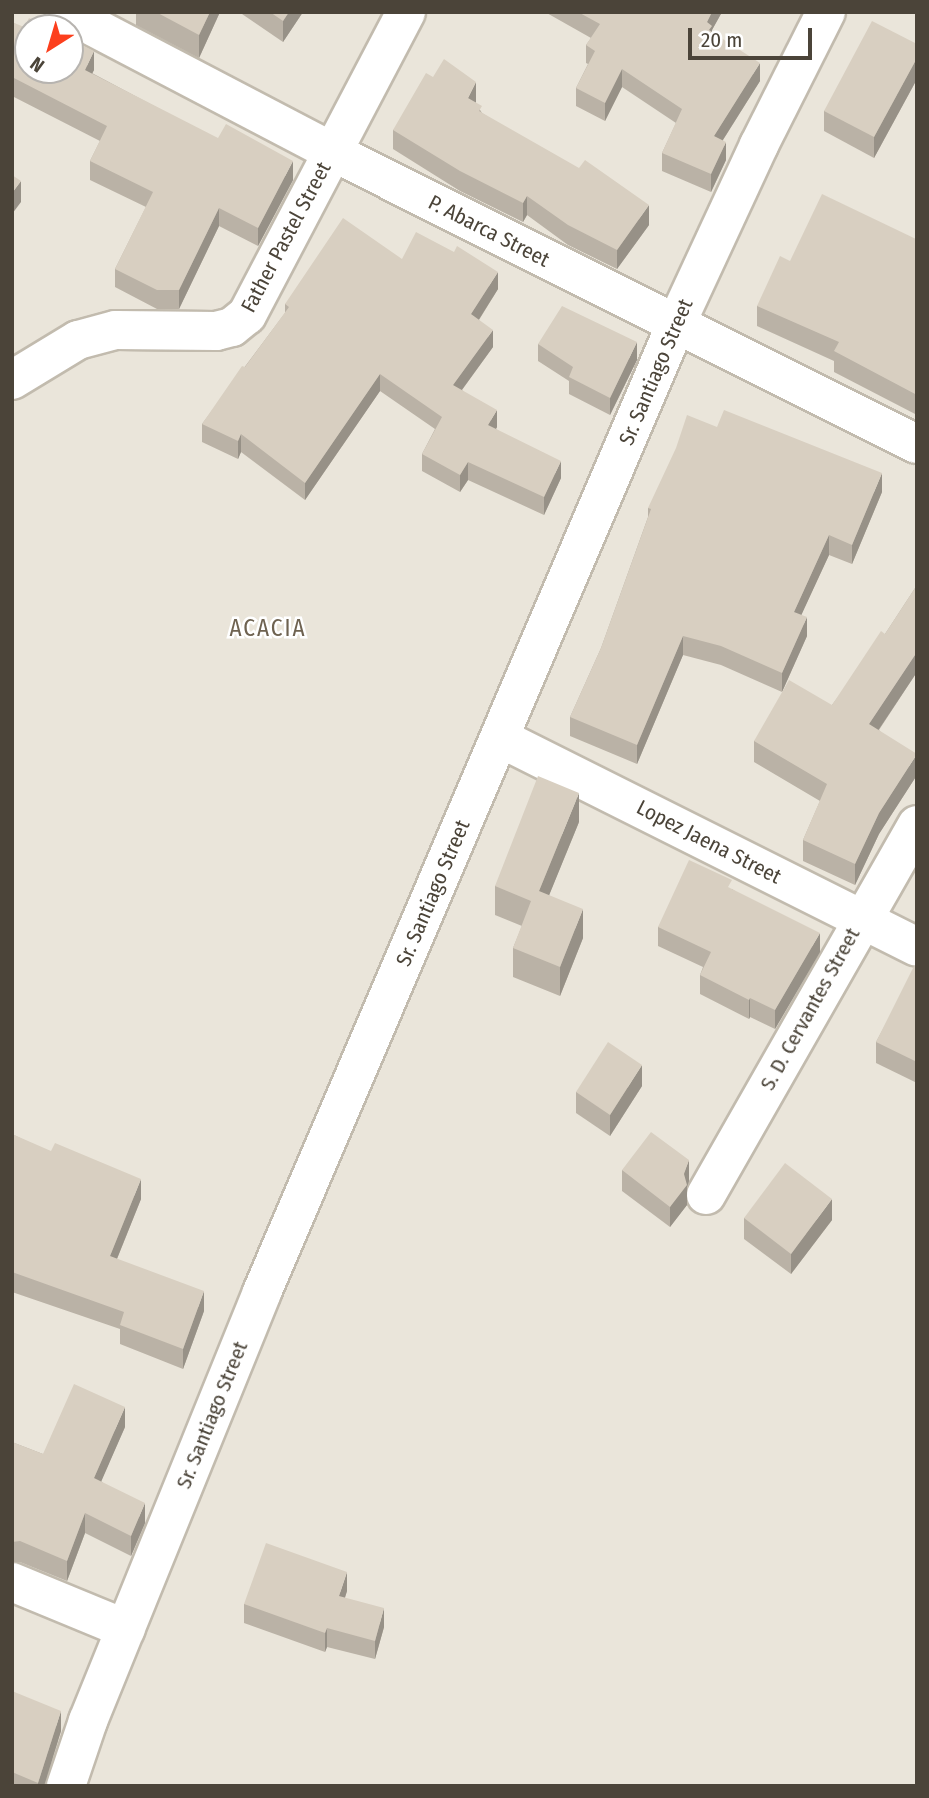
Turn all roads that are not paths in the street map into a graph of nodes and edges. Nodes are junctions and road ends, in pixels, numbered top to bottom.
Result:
1 (65, 12) edge
2 (406, 12) edge
3 (826, 12) edge
4 (331, 151) junction
5 (676, 324) junction
6 (12, 380) edge
7 (917, 444) edge
8 (500, 738) junction
9 (917, 825) edge
10 (861, 918) junction
11 (917, 947) edge
12 (706, 1195) dead end
13 (12, 1582) edge
14 (125, 1629) junction
15 (66, 1786) edge

1 - 4 street, P. Abarca Street
2 - 4 street, Father Pastel Street
3 - 5 street, Sr. Santiago Street
4 - 5 street, P. Abarca Street
4 - 6 street, Father Pastel Street
5 - 7 street, P. Abarca Street
5 - 8 street, Sr. Santiago Street
8 - 10 street, Lopez Jaena Street
8 - 14 street, Sr. Santiago Street
9 - 10 street, S. D. Cervantes Street
10 - 11 street, Lopez Jaena Street
10 - 12 street, S. D. Cervantes Street
13 - 14 street
14 - 15 street, Sr. Santiago Street

